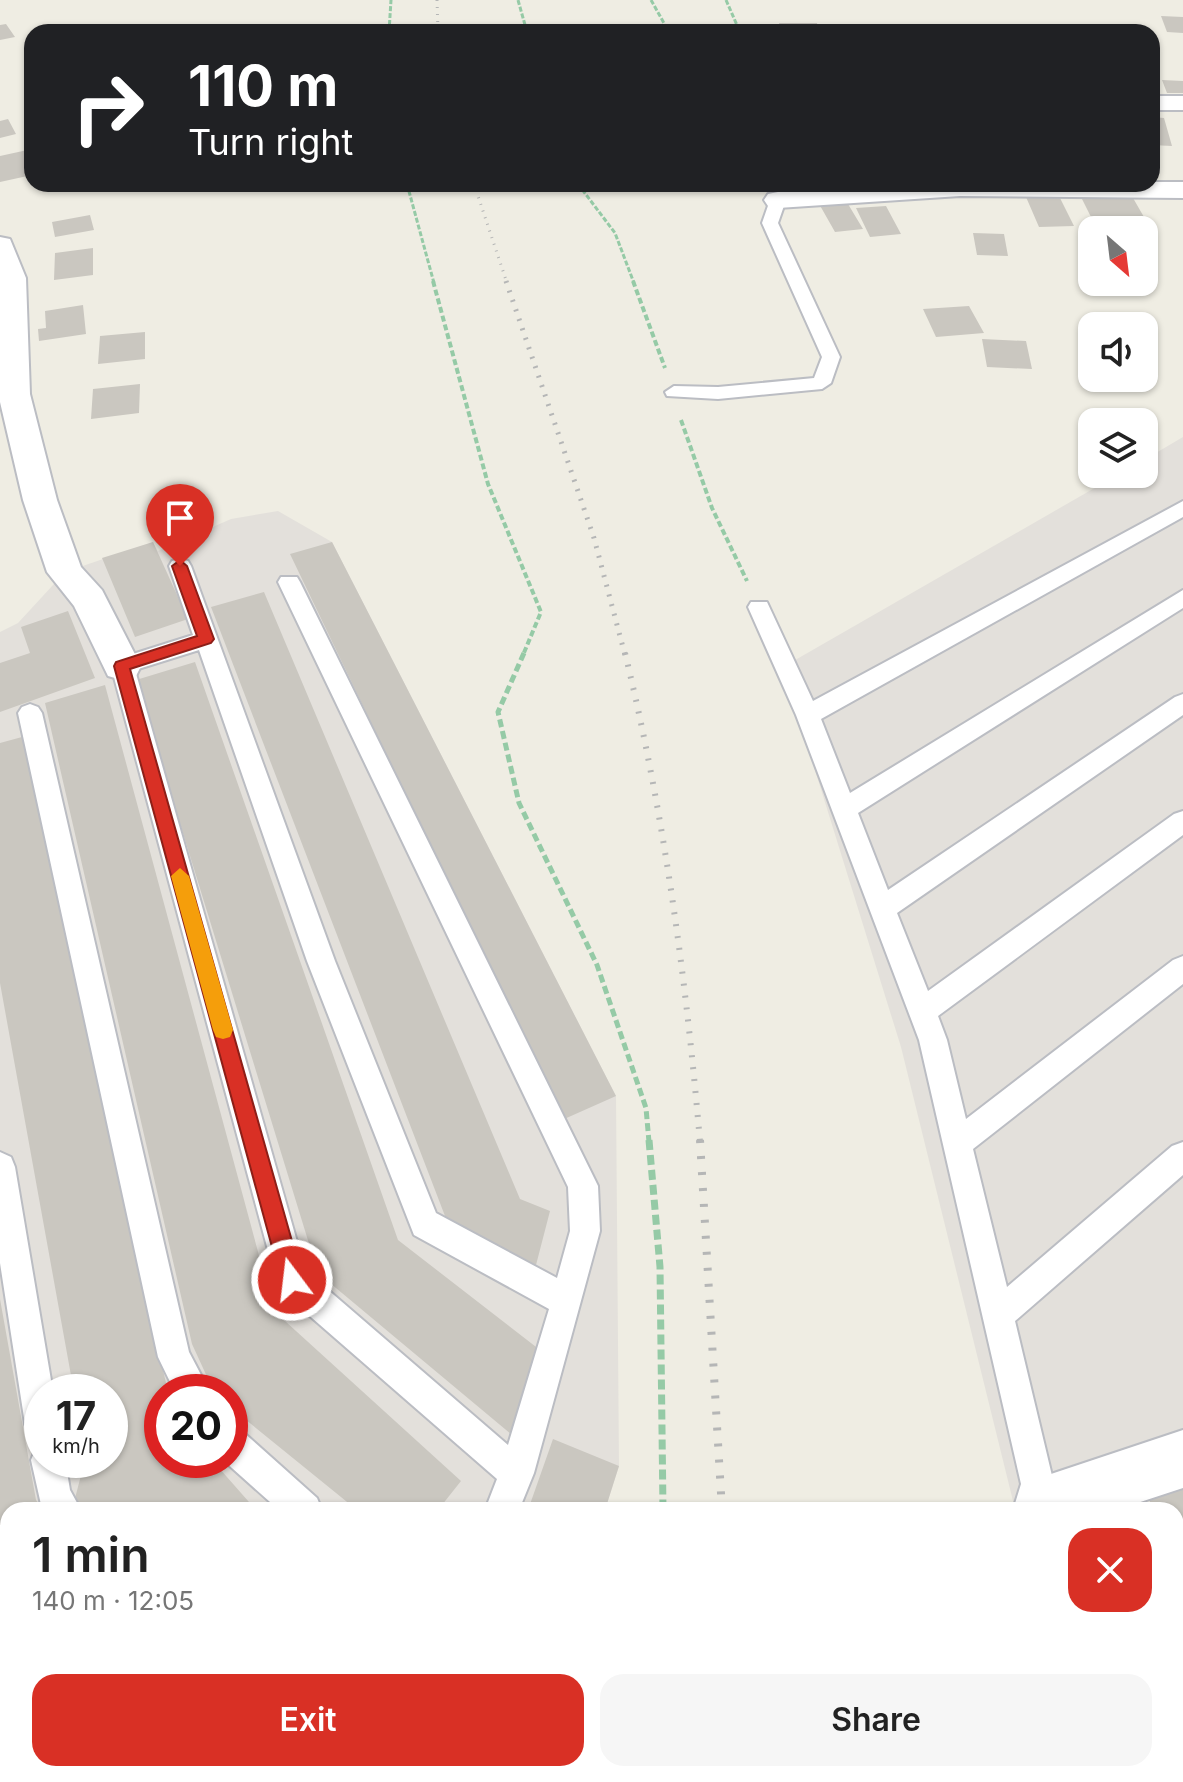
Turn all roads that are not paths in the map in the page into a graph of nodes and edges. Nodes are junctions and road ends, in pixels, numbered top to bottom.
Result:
1 (1160, 103) edge
2 (1183, 103) edge
3 (1160, 190) edge
4 (1183, 190) edge
5 (899, 192) edge
6 (778, 200) joint
7 (0, 245) edge
8 (674, 392) dead end
9 (1183, 508) edge
10 (180, 566) dead end
11 (289, 582) dead end
12 (1183, 598) edge
13 (759, 607) dead end
14 (206, 639) junction
15 (122, 666) junction
16 (1183, 703) edge
17 (30, 713) dead end
18 (808, 715) junction
19 (844, 809) junction
20 (1183, 821) edge
21 (883, 908) junction
22 (1183, 968) edge
23 (922, 1011) junction
24 (957, 1144) junction
25 (1183, 1156) edge
26 (0, 1167) edge
27 (567, 1301) junction
28 (998, 1315) junction
29 (34, 1374) edge
30 (183, 1374) edge
31 (248, 1459) edge
32 (1183, 1459) edge
33 (517, 1473) junction
34 (51, 1478) edge
35 (58, 1502) edge
36 (296, 1502) edge
37 (505, 1502) edge
38 (1042, 1502) edge
39 (1060, 1502) edge

1 - 2 street
3 - 4 street
5 - 6 street
6 - 8 lane
7 - 15 street
9 - 18 lane
10 - 14 lane
11 - 27 lane
12 - 19 lane
13 - 18 lane
14 - 15 lane
14 - 27 lane
15 - 33 lane
16 - 21 lane
17 - 30 lane
18 - 19 lane
19 - 21 lane
20 - 23 lane
21 - 23 lane
22 - 24 lane
23 - 24 lane
24 - 28 lane
25 - 28 lane
26 - 29 lane
27 - 33 lane
28 - 38 lane
31 - 36 lane
32 - 39 street
33 - 37 lane
34 - 35 lane

